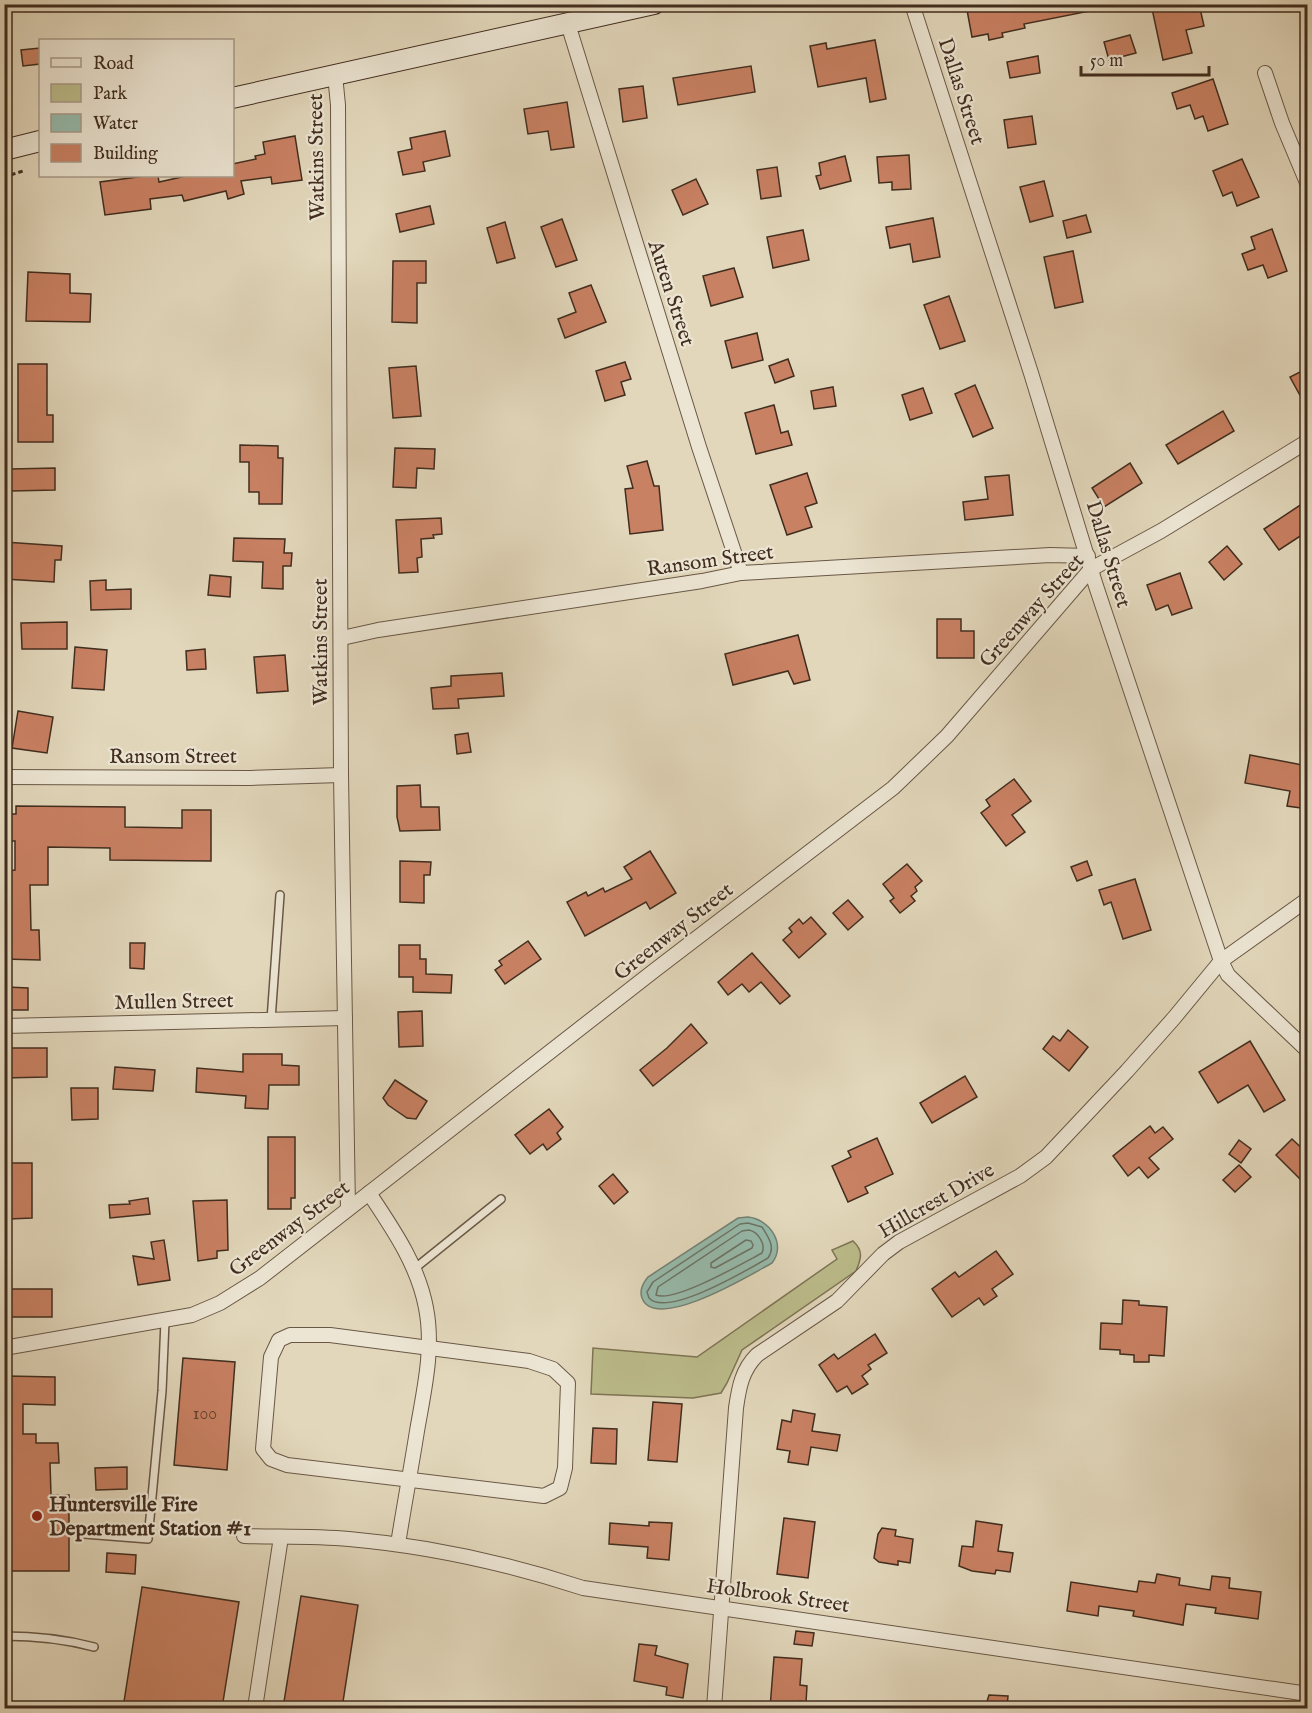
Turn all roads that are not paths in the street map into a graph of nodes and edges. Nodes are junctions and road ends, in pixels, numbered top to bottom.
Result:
1 (654, 4) edge
2 (912, 4) edge
3 (568, 24) junction
4 (1265, 73) dead end
5 (335, 75) junction
6 (234, 98) edge
7 (39, 141) edge
8 (4, 150) edge
9 (1308, 185) edge
10 (1308, 441) edge
11 (1089, 563) junction
12 (741, 573) junction
13 (342, 639) junction
14 (341, 775) junction
15 (4, 777) edge
16 (280, 896) dead end
17 (1308, 899) edge
18 (1221, 960) junction
19 (345, 1018) junction
20 (271, 1020) junction
21 (4, 1026) edge
22 (1308, 1051) edge
23 (369, 1193) junction
24 (501, 1199) dead end
25 (348, 1209) junction
26 (414, 1269) junction
27 (165, 1321) junction
28 (429, 1347) junction
29 (4, 1348) edge
30 (409, 1479) junction
31 (84, 1534) dead end
32 (244, 1536) dead end
33 (281, 1537) junction
34 (398, 1544) junction
35 (721, 1608) junction
36 (4, 1636) edge
37 (94, 1647) dead end
38 (1308, 1694) edge
39 (255, 1708) edge
40 (714, 1708) edge

1 - 3 main road
2 - 11 street, Dallas Street
3 - 5 main road
3 - 12 street, Auten Street
4 - 9 street
5 - 6 main road
5 - 13 street, Watkins Street
7 - 8 main road
10 - 11 street, Greenway Street
11 - 12 street, Ransom Street
11 - 18 street, Dallas Street
11 - 23 street, Greenway Street
12 - 13 street, Ransom Street
13 - 14 street, Watkins Street
14 - 15 street, Ransom Street
14 - 19 street, Watkins Street
16 - 20 lane
17 - 18 street, Hillcrest Drive
18 - 22 street, Dallas Street
18 - 35 street, Hillcrest Drive
19 - 20 street, Mullen Street
19 - 25 street, Watkins Street
20 - 21 street, Mullen Street
23 - 25 street, Greenway Street
23 - 26 street
24 - 26 lane
25 - 27 street, Greenway Street
26 - 28 street
27 - 29 street, Greenway Street
27 - 31 lane
28 - 30 street
28 - 30 street
28 - 30 street
30 - 34 street
32 - 33 street, Holbrook Street
33 - 34 street, Holbrook Street
33 - 39 street
34 - 35 street, Holbrook Street
35 - 38 street, Holbrook Street
35 - 40 street, Hillcrest Drive
36 - 37 lane

